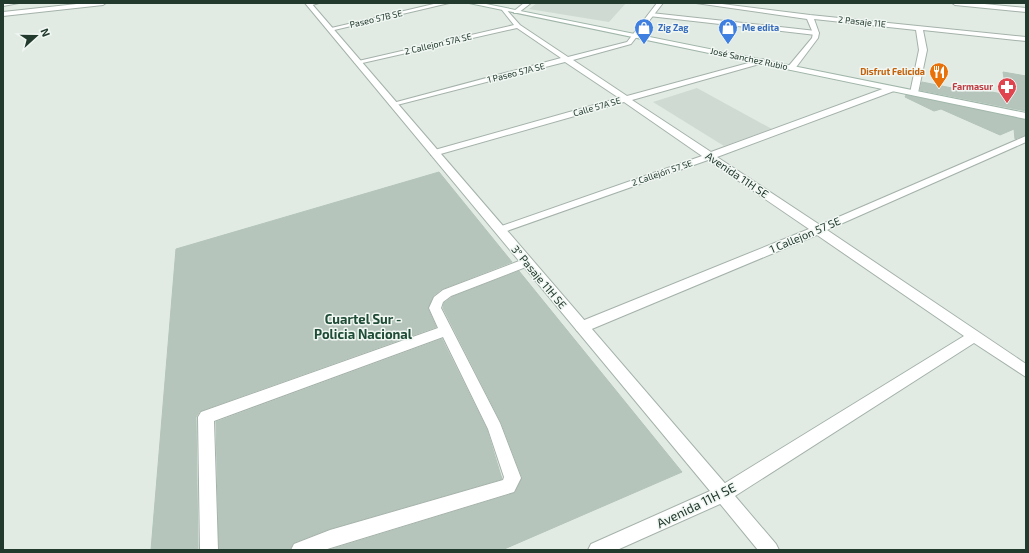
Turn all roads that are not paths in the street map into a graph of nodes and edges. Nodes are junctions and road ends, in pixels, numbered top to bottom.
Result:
1 (16, 3) edge
2 (103, 3) edge
3 (446, 3) edge
4 (472, 3) edge
5 (528, 3) edge
6 (660, 3) edge
7 (699, 3) edge
8 (955, 3) edge
9 (3, 4) edge
10 (311, 4) edge
11 (1026, 10) edge
12 (510, 11) junction
13 (3, 14) edge
14 (651, 15) junction
15 (810, 17) junction
16 (518, 26) junction
17 (919, 28) junction
18 (330, 29) junction
19 (816, 34) junction
20 (635, 36) junction
21 (1026, 39) edge
22 (567, 60) junction
23 (358, 62) junction
24 (760, 62) junction
25 (791, 68) junction
26 (891, 88) junction
27 (914, 93) junction
28 (626, 99) junction
29 (393, 104) junction
30 (1026, 116) edge
31 (1026, 139) edge
32 (434, 153) junction
33 (710, 156) junction
34 (500, 230) junction
35 (818, 230) junction
36 (527, 262) junction
37 (582, 327) junction
38 (446, 330) junction
39 (974, 336) junction
40 (1026, 371) edge
41 (723, 494) junction
42 (209, 550) edge
43 (300, 550) edge
44 (597, 550) edge
45 (770, 550) edge

1 - 9 street
2 - 13 street
3 - 18 street, Paseo 57B SE
4 - 12 street, José Sanchez Rubio
5 - 12 street
6 - 14 street
7 - 15 street, 2 Pasaje 11E
8 - 11 street
10 - 18 street, 3° Pasaje 11H SE
12 - 16 street, Avenida 11H SE
12 - 20 street, José Sanchez Rubio
14 - 19 street
14 - 20 street
15 - 17 street, 2 Pasaje 11E
15 - 19 street
16 - 22 street, Avenida 11H SE
16 - 23 street, 2 Callejon 57A SE
17 - 21 street, 2 Pasaje 11E
17 - 27 street
18 - 23 street, 3° Pasaje 11H SE
19 - 25 street
20 - 22 street, 1 Paseo 57A SE
20 - 24 street, José Sanchez Rubio
22 - 28 street, Avenida 11H SE
22 - 29 street, 1 Paseo 57A SE
23 - 29 street, 3° Pasaje 11H SE
24 - 25 street, José Sanchez Rubio
24 - 28 street, Calle 57A SE
25 - 26 street, José Sanchez Rubio
26 - 27 street, José Sanchez Rubio
26 - 33 street, 2 Callejón 57 SE
27 - 30 street, José Sanchez Rubio
28 - 32 street, Calle 57A SE
28 - 33 street, Avenida 11H SE
29 - 32 street, 3° Pasaje 11H SE
31 - 35 street, 1 Callejon 57 SE
32 - 34 street, 3° Pasaje 11H SE
33 - 34 street, 2 Callejón 57 SE
33 - 35 street, Avenida 11H SE
34 - 36 street, 3° Pasaje 11H SE
35 - 37 street, 1 Callejon 57 SE
35 - 39 street, Avenida 11H SE
36 - 37 street, 3° Pasaje 11H SE
36 - 38 street
37 - 41 street, 3° Pasaje 11H SE
38 - 42 street
38 - 43 street
39 - 40 street, Avenida 11H SE
39 - 41 street, Avenida 11H SE
41 - 44 street, Avenida 11H SE
41 - 45 street, 3° Pasaje 11H SE

